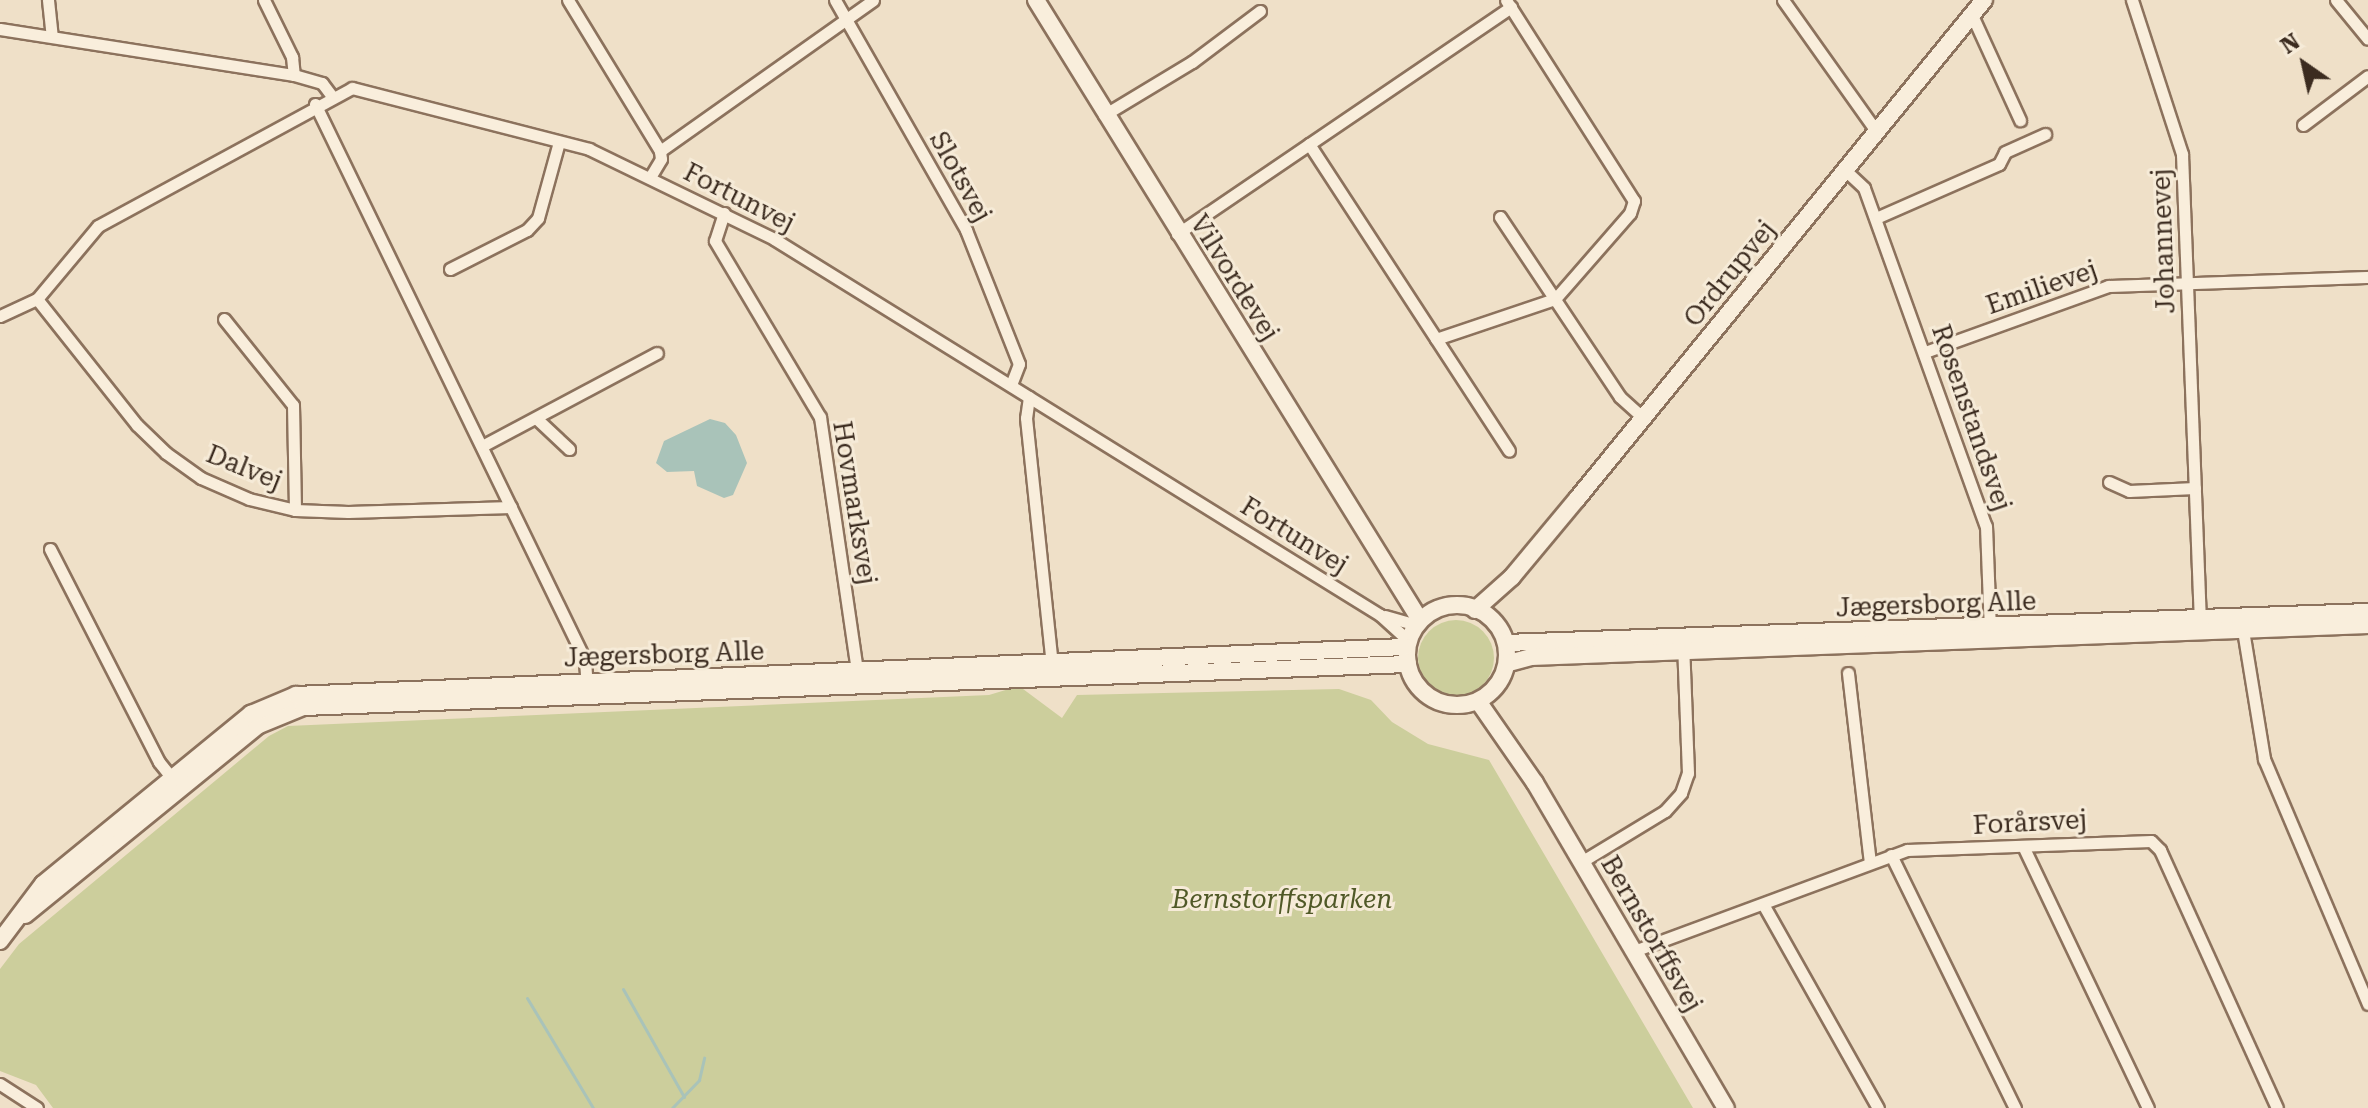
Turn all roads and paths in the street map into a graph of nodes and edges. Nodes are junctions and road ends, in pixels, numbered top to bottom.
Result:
1 (48, 0) edge
2 (264, 0) edge
3 (568, 0) edge
4 (835, 0) edge
5 (873, 0) edge
6 (1036, 0) edge
7 (1783, 0) edge
8 (1984, 0) edge
9 (2132, 0) edge
10 (2336, 0) edge
11 (1509, 3) edge
12 (1260, 11) dead end
13 (1971, 13) junction
14 (846, 19) junction
15 (1, 29) edge
16 (52, 36) junction
17 (2368, 39) edge
18 (0, 42) edge
19 (294, 75) junction
20 (2368, 76) edge
21 (331, 95) junction
22 (315, 104) junction
23 (1104, 115) junction
24 (2020, 120) dead end
25 (2303, 125) dead end
26 (1876, 131) junction
27 (2045, 134) dead end
28 (559, 142) junction
29 (1309, 144) junction
30 (660, 151) junction
31 (1845, 170) junction
32 (650, 177) junction
33 (724, 213) junction
34 (1500, 217) dead end
35 (1876, 218) junction
36 (1177, 234) junction
37 (450, 269) dead end
38 (2368, 277) edge
39 (2187, 284) junction
40 (37, 299) junction
41 (1555, 299) junction
42 (0, 316) edge
43 (224, 319) dead end
44 (1436, 339) junction
45 (1925, 352) junction
46 (657, 353) dead end
47 (1011, 385) junction
48 (1029, 397) junction
49 (1643, 418) junction
50 (537, 419) junction
51 (482, 446) junction
52 (569, 449) dead end
53 (1509, 451) dead end
54 (2109, 482) dead end
55 (2195, 488) junction
56 (511, 507) junction
57 (295, 510) junction
58 (50, 549) dead end
59 (1512, 577) junction
60 (1475, 610) junction
61 (2368, 612) edge
62 (1492, 621) junction
63 (2242, 623) junction
64 (2200, 625) junction
65 (2368, 625) edge
66 (1990, 633) junction
67 (1414, 634) junction
68 (1506, 643) junction
69 (1683, 645) junction
70 (1509, 663) junction
71 (1052, 664) junction
72 (1848, 673) dead end
73 (858, 678) junction
74 (587, 689) junction
75 (1850, 695) junction
76 (1837, 696) dead end
77 (1485, 697) junction
78 (177, 784) junction
79 (2023, 846) junction
80 (1891, 855) junction
81 (1581, 862) junction
82 (1870, 862) junction
83 (1763, 904) junction
84 (0, 941) edge
85 (1634, 951) junction
86 (2368, 1004) edge
87 (0, 1084) edge
88 (37, 1108) edge
89 (1726, 1108) edge
90 (1878, 1108) edge
91 (2015, 1108) edge
92 (2148, 1108) edge
93 (2277, 1108) edge

1 - 16 street
2 - 19 street
3 - 30 street
4 - 14 street, Slotsvej
5 - 14 street
6 - 23 street, Vilvordevej
7 - 26 street
8 - 13 street, Ordrupvej
9 - 39 street, Johannevej
10 - 17 street
11 - 29 street
11 - 41 street
12 - 23 street
13 - 24 street
13 - 26 street, Ordrupvej
14 - 30 street
14 - 47 street, Slotsvej
15 - 16 street
15 - 18 street
16 - 19 street
19 - 21 street
20 - 25 street
21 - 22 street
21 - 28 street, Fortunvej
22 - 40 street
22 - 51 street
23 - 36 street, Vilvordevej
26 - 31 street, Ordrupvej
27 - 35 street
28 - 32 street, Fortunvej
28 - 37 street
29 - 36 street
29 - 44 street
30 - 32 street
31 - 35 street, Rosenstandsvej
31 - 49 street, Ordrupvej
32 - 33 street, Fortunvej
33 - 47 street, Fortunvej
33 - 73 street, Hovmarksvej
34 - 41 street
35 - 45 street, Rosenstandsvej
36 - 67 street, Vilvordevej
38 - 39 street, Emilievej
39 - 45 street, Emilievej
39 - 55 street, Johannevej
40 - 42 street
40 - 57 street, Dalvej
41 - 44 street
41 - 49 street
43 - 57 street
44 - 53 street
45 - 66 street, Rosenstandsvej
46 - 50 street
47 - 48 street, Fortunvej
48 - 67 street, Fortunvej
48 - 71 street
49 - 59 street, Ordrupvej
50 - 51 street
50 - 52 street
51 - 56 street
54 - 55 street
55 - 64 street, Johannevej
56 - 57 street, Dalvej
56 - 74 street
58 - 78 street
59 - 60 street, Ordrupvej
59 - 62 street, Ordrupvej
60 - 62 street
60 - 67 street
61 - 63 street, Jægersborg Alle
62 - 68 street
63 - 64 street, Jægersborg Alle
63 - 65 street, Jægersborg Alle
63 - 86 street
64 - 66 street, Jægersborg Alle
66 - 69 street, Jægersborg Alle
67 - 71 street, Jægersborg Alle
67 - 73 street, Jægersborg Alle
67 - 77 street
68 - 69 street, Jægersborg Alle
68 - 70 street
69 - 70 street, Jægersborg Alle
69 - 81 street
70 - 77 street
71 - 73 street, Jægersborg Alle
72 - 75 street
73 - 74 street, Jægersborg Alle
74 - 78 street, Jægersborg Alle
75 - 76 street
75 - 82 street
77 - 81 street, Bernstorffsvej
78 - 84 street, Jægersborg Alle
79 - 80 street, Forårsvej
79 - 92 street
79 - 93 street, Forårsvej
80 - 82 street, Forårsvej
80 - 91 street
81 - 85 street, Bernstorffsvej
82 - 83 street, Forårsvej
83 - 85 street, Forårsvej
83 - 90 street
85 - 89 street, Bernstorffsvej
87 - 88 street

